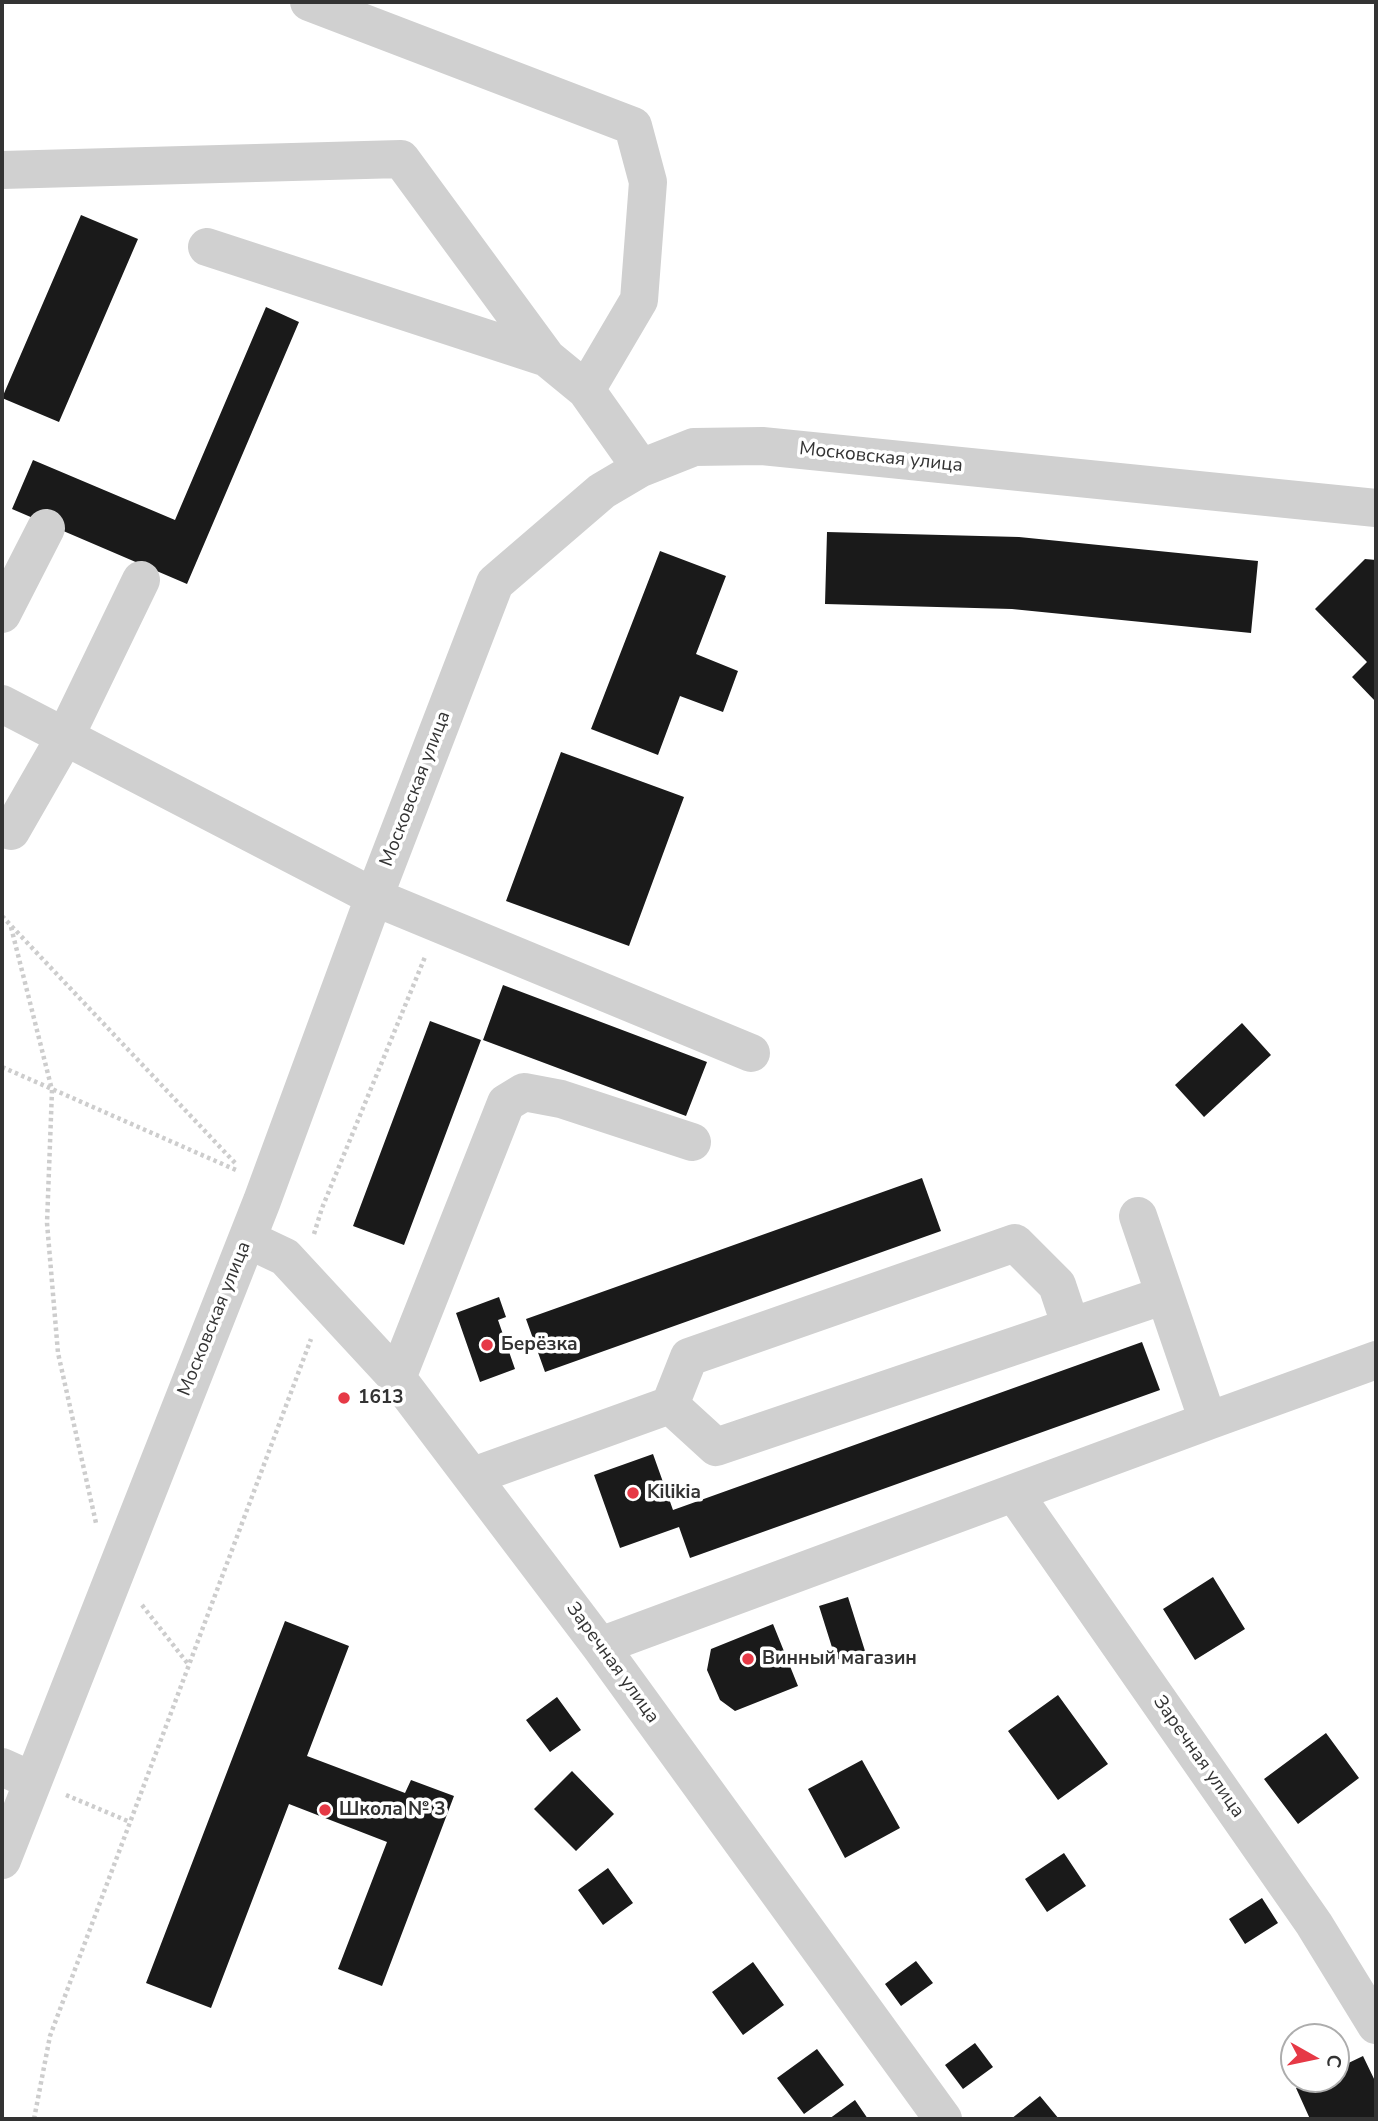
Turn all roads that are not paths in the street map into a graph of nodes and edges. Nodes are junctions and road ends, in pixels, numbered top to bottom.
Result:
1 (309, 2) edge
2 (2, 170) edge
3 (207, 247) dead end
4 (547, 358) junction
5 (586, 390) junction
6 (641, 468) junction
7 (1376, 508) edge
8 (46, 528) dead end
9 (141, 580) dead end
10 (2, 614) edge
11 (2, 704) edge
12 (65, 737) junction
13 (11, 831) dead end
14 (374, 897) junction
15 (751, 1053) dead end
16 (692, 1142) dead end
17 (1138, 1216) dead end
18 (247, 1238) junction
19 (1165, 1295) junction
20 (1072, 1326) junction
21 (1376, 1360) edge
22 (397, 1377) junction
23 (670, 1405) junction
24 (1208, 1421) junction
25 (473, 1476) junction
26 (1014, 1493) junction
27 (600, 1646) junction
28 (17, 1774) edge
29 (2, 1860) edge
30 (1376, 2025) edge
31 (943, 2119) edge

1 - 5 street
2 - 4 street
3 - 4 street
4 - 5 street
5 - 6 street
6 - 7 street, Московская улица
6 - 14 street, Московская улица
8 - 10 street
9 - 12 street
11 - 12 street
12 - 13 street
12 - 14 street
14 - 15 street
14 - 18 street, Московская улица
16 - 22 street
17 - 19 street
18 - 22 street, Заречная улица
18 - 28 street, Московская улица
19 - 20 street
19 - 24 street
20 - 23 street
20 - 23 street
21 - 24 street
22 - 25 street, Заречная улица
23 - 25 street
24 - 26 street
25 - 27 street, Заречная улица
26 - 27 street
26 - 30 street, Заречная улица
27 - 31 street, Заречная улица
28 - 29 street, Московская улица

